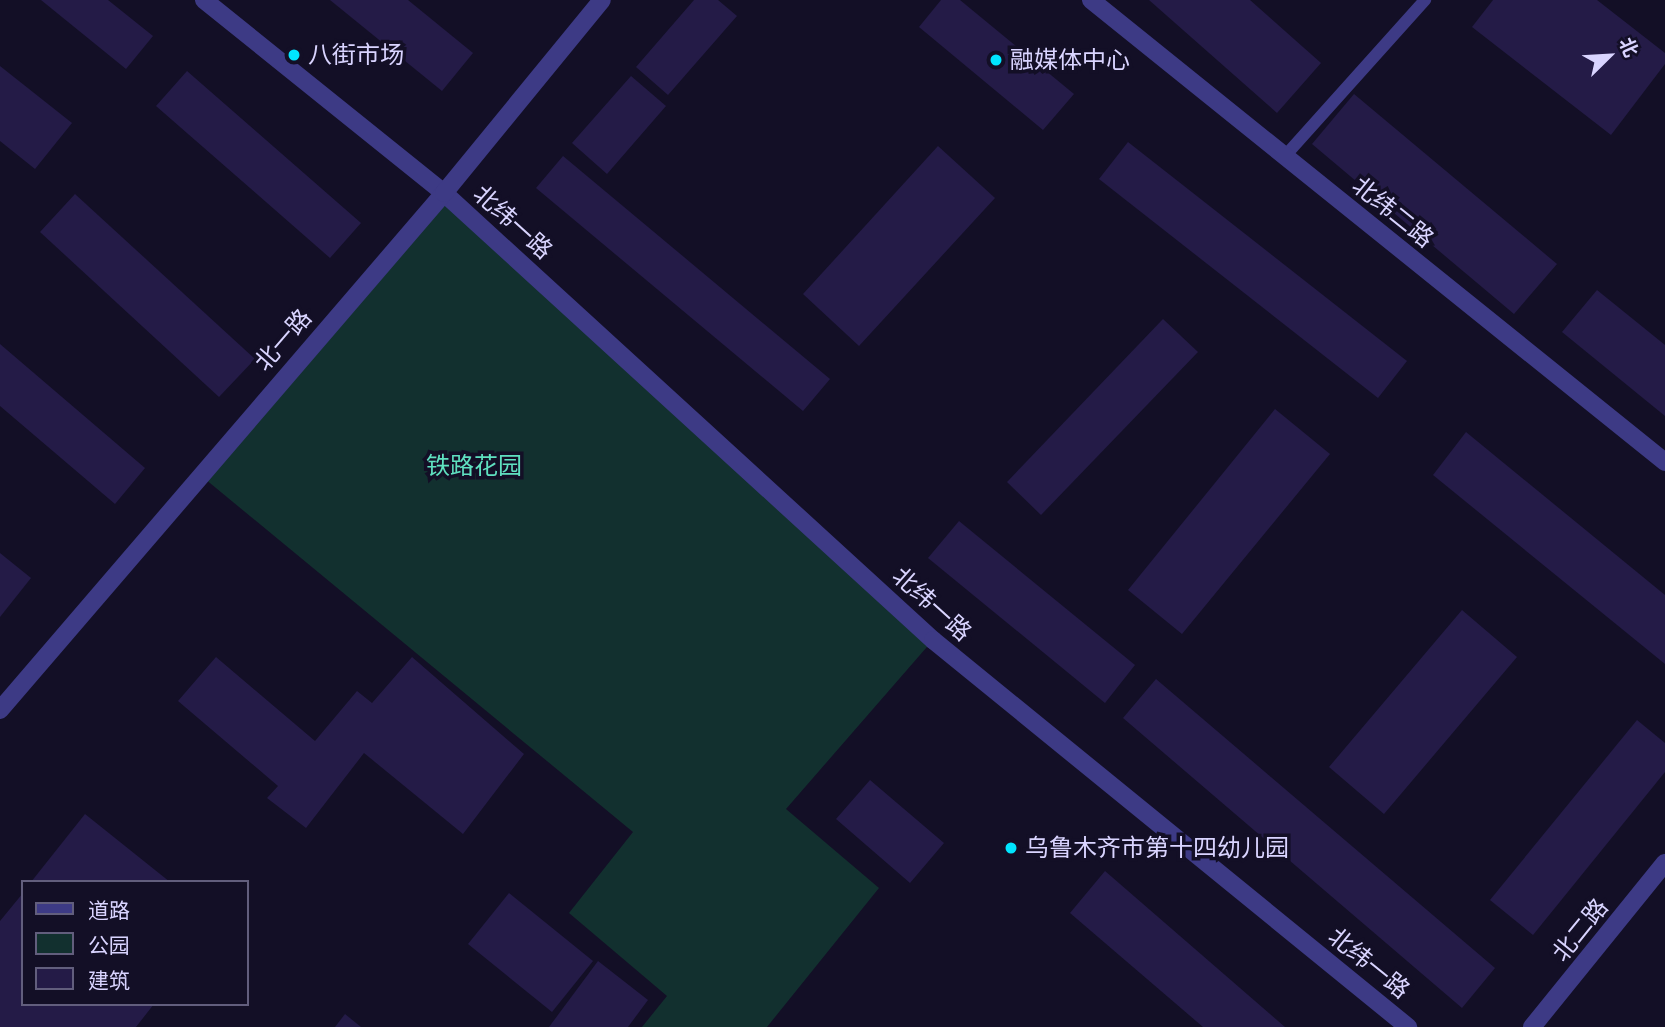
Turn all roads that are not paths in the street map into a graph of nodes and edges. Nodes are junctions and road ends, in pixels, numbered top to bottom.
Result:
1 (204, 0) edge
2 (602, 0) edge
3 (1091, 0) edge
4 (1425, 0) edge
5 (1285, 156) junction
6 (444, 192) junction
7 (1665, 462) edge
8 (0, 710) edge
9 (1665, 863) edge
10 (1408, 1027) edge
11 (1532, 1027) edge

1 - 6 street, 北纬一路
2 - 6 street, 北一路
3 - 5 street, 北纬二路
4 - 5 lane
5 - 7 street, 北纬二路
6 - 8 street, 北一路
6 - 10 street, 北纬一路
9 - 11 street, 北二路

